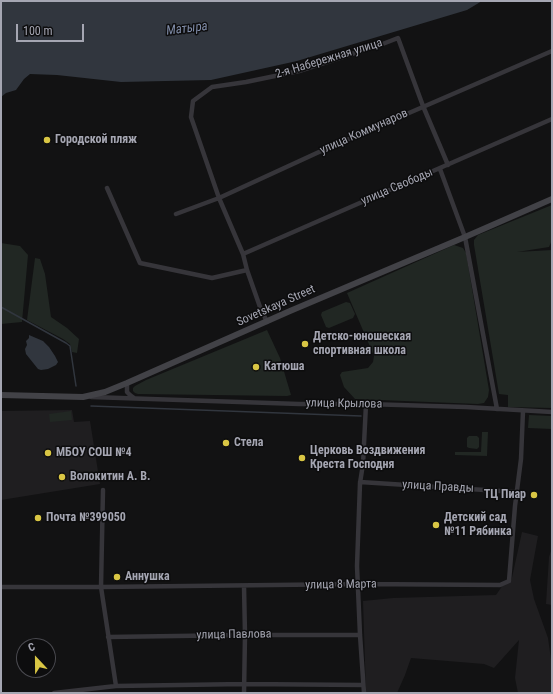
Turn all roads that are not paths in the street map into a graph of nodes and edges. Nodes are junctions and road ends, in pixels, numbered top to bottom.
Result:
1 (552, 50) edge
2 (423, 106) junction
3 (552, 119) edge
4 (448, 165) junction
5 (440, 168) junction
6 (107, 188) dead end
7 (220, 198) junction
8 (552, 199) edge
9 (176, 214) dead end
10 (465, 237) junction
11 (243, 254) junction
12 (247, 270) junction
13 (267, 322) junction
14 (128, 383) junction
15 (1, 395) edge
16 (83, 397) junction
17 (135, 398) junction
18 (366, 404) junction
19 (497, 409) junction
20 (523, 411) junction
21 (552, 412) edge
22 (360, 482) junction
23 (103, 490) dead end
24 (516, 492) junction
25 (358, 584) junction
26 (244, 586) junction
27 (1, 587) edge
28 (100, 587) junction
29 (245, 635) junction
30 (360, 635) junction
31 (108, 637) junction
32 (244, 684) junction
33 (363, 685) junction
34 (116, 686) junction
35 (91, 691) edge
36 (54, 693) edge
37 (244, 693) edge
38 (364, 693) edge

1 - 2 street, улица Коммунаров
2 - 4 street
2 - 7 street, улица Коммунаров
2 - 7 street, 2-я Набережная улица
3 - 4 street, улица Свободы
4 - 5 street, улица Свободы
5 - 10 street
5 - 11 street, улица Свободы
6 - 12 street
7 - 9 street, улица Коммунаров
7 - 11 street
8 - 10 main road, Sovetskaya Street
10 - 13 main road, Sovetskaya Street
10 - 19 street
11 - 12 street
12 - 13 street
13 - 14 main road, Sovetskaya Street
14 - 16 main road, Sovetskaya Street
14 - 17 street
15 - 16 main road, Sovetskaya Street
16 - 17 street, улица Крылова
17 - 18 street, улица Крылова
18 - 19 street, улица Крылова
18 - 22 street
19 - 20 street, улица Крылова
20 - 21 street, улица Крылова
20 - 24 street, улица 8 Марта
22 - 24 street, улица Правды
22 - 25 street
23 - 28 street
24 - 25 street, улица 8 Марта
25 - 26 street, улица 8 Марта
25 - 30 street
26 - 28 street, улица 8 Марта
26 - 29 street
27 - 28 street, улица 8 Марта
28 - 31 street
29 - 30 street, улица Павлова
29 - 31 street, улица Павлова
29 - 32 street
30 - 33 street
31 - 34 street
32 - 33 street
32 - 34 street
32 - 37 street
33 - 38 street
34 - 35 street
35 - 36 street

